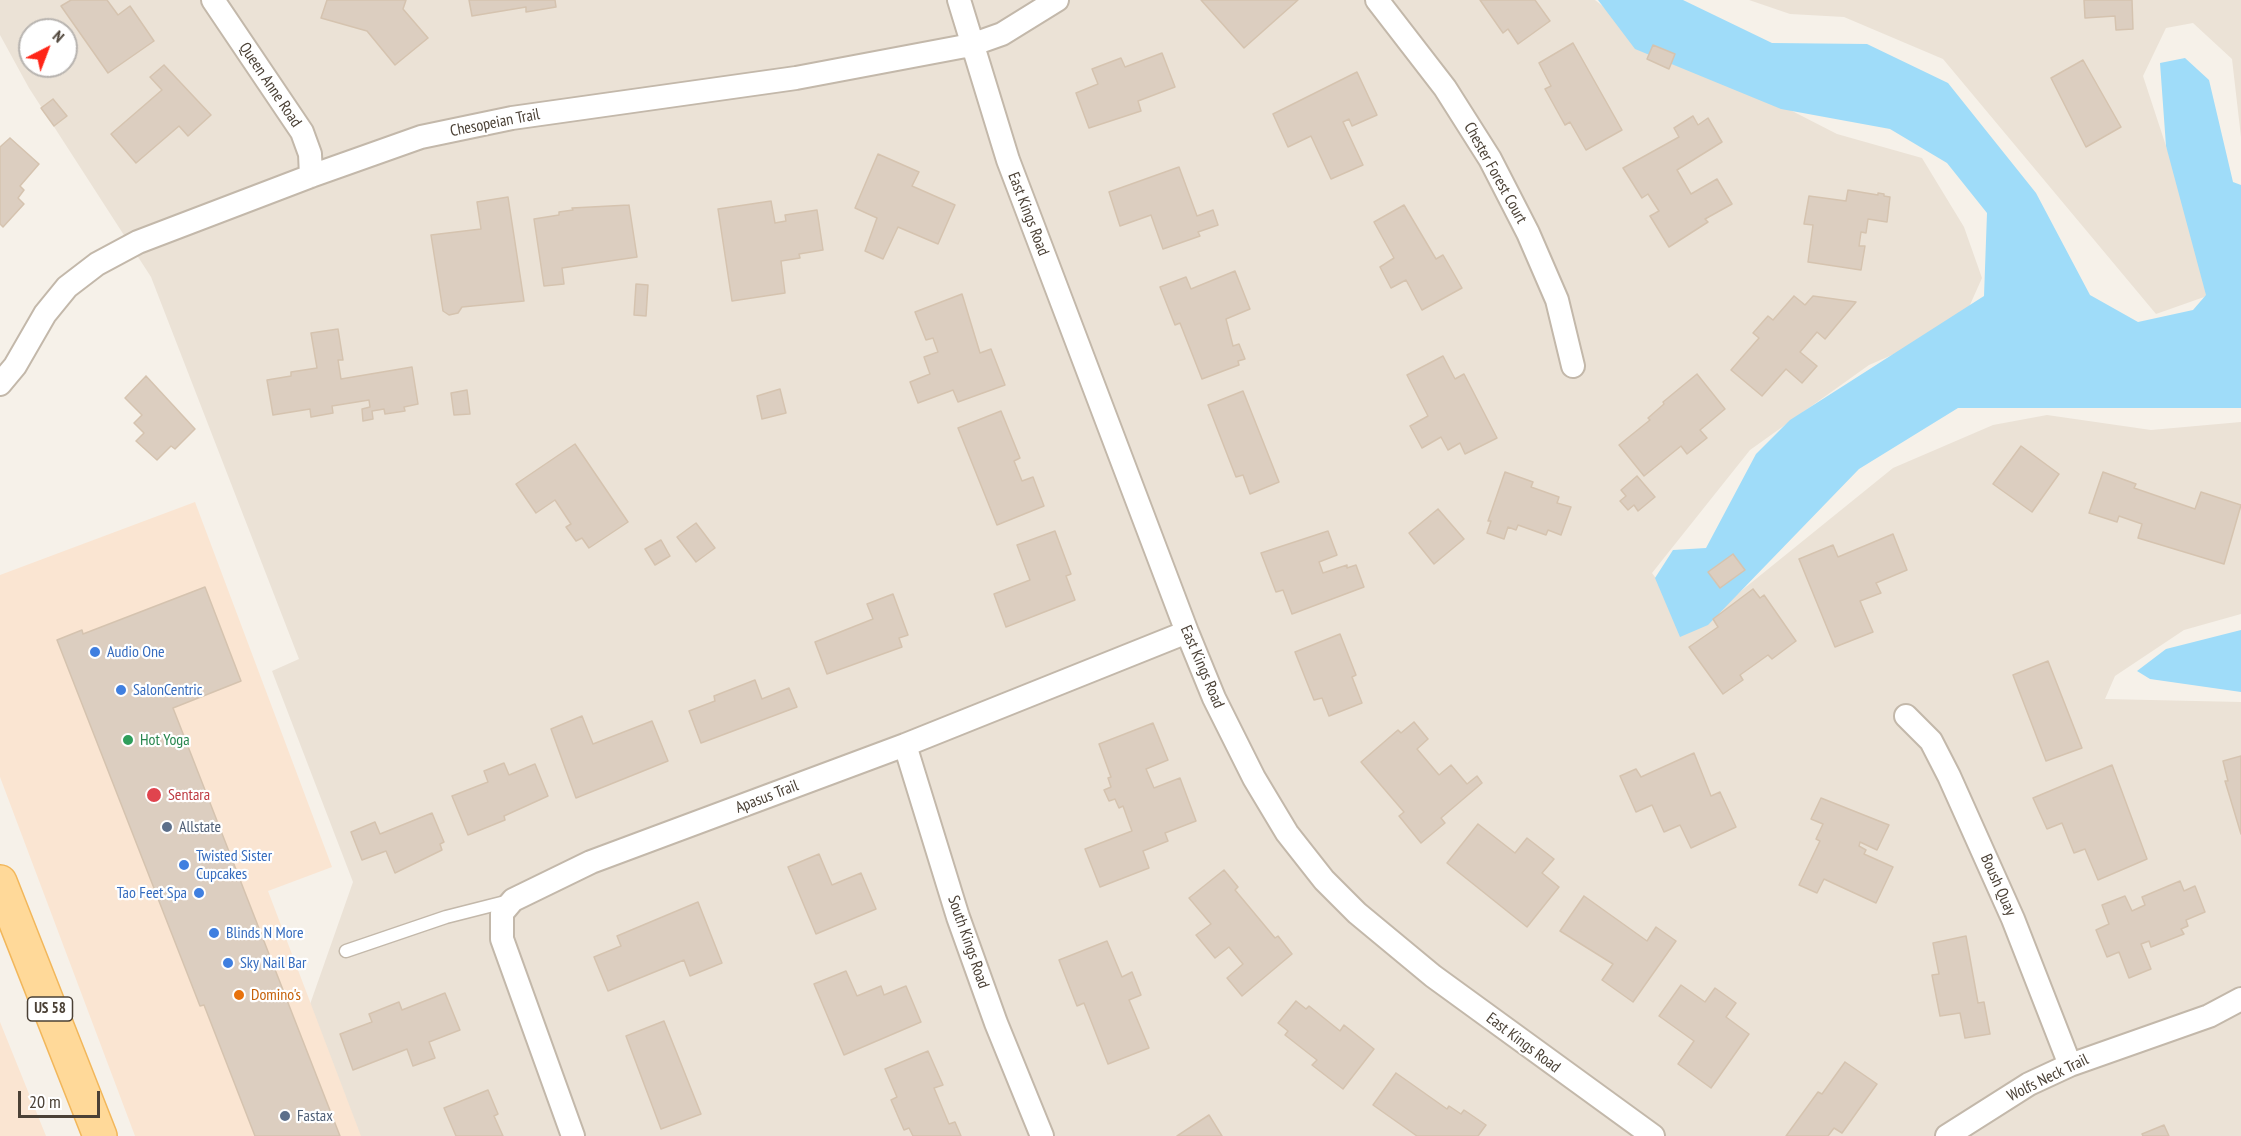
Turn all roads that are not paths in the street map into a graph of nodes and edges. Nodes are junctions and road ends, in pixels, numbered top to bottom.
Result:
1 (213, 0) edge
2 (959, 0) edge
3 (1057, 0) edge
4 (1377, 0) edge
5 (971, 45) junction
6 (311, 176) junction
7 (1573, 366) dead end
8 (0, 384) edge
9 (1187, 632) junction
10 (1906, 716) dead end
11 (905, 745) junction
12 (0, 882) edge
13 (513, 900) junction
14 (346, 951) dead end
15 (2241, 999) edge
16 (2070, 1065) junction
17 (100, 1136) edge
18 (573, 1136) edge
19 (1042, 1136) edge
20 (1653, 1136) edge
21 (1947, 1136) edge

1 - 6 street, Queen Anne Road
2 - 5 street, East Kings Road
3 - 5 street, Chesopeian Trail
4 - 7 street, Chester Forest Court
5 - 6 street, Chesopeian Trail
5 - 9 street, East Kings Road
6 - 8 street, Chesopeian Trail
9 - 11 street, Apasus Trail
9 - 20 street, East Kings Road
10 - 16 street, Boush Quay
11 - 13 street, Apasus Trail
11 - 19 street, South Kings Road
12 - 17 main road, US 58
13 - 14 lane
13 - 18 street
15 - 16 street, Wolfs Neck Trail
16 - 21 street, Wolfs Neck Trail

